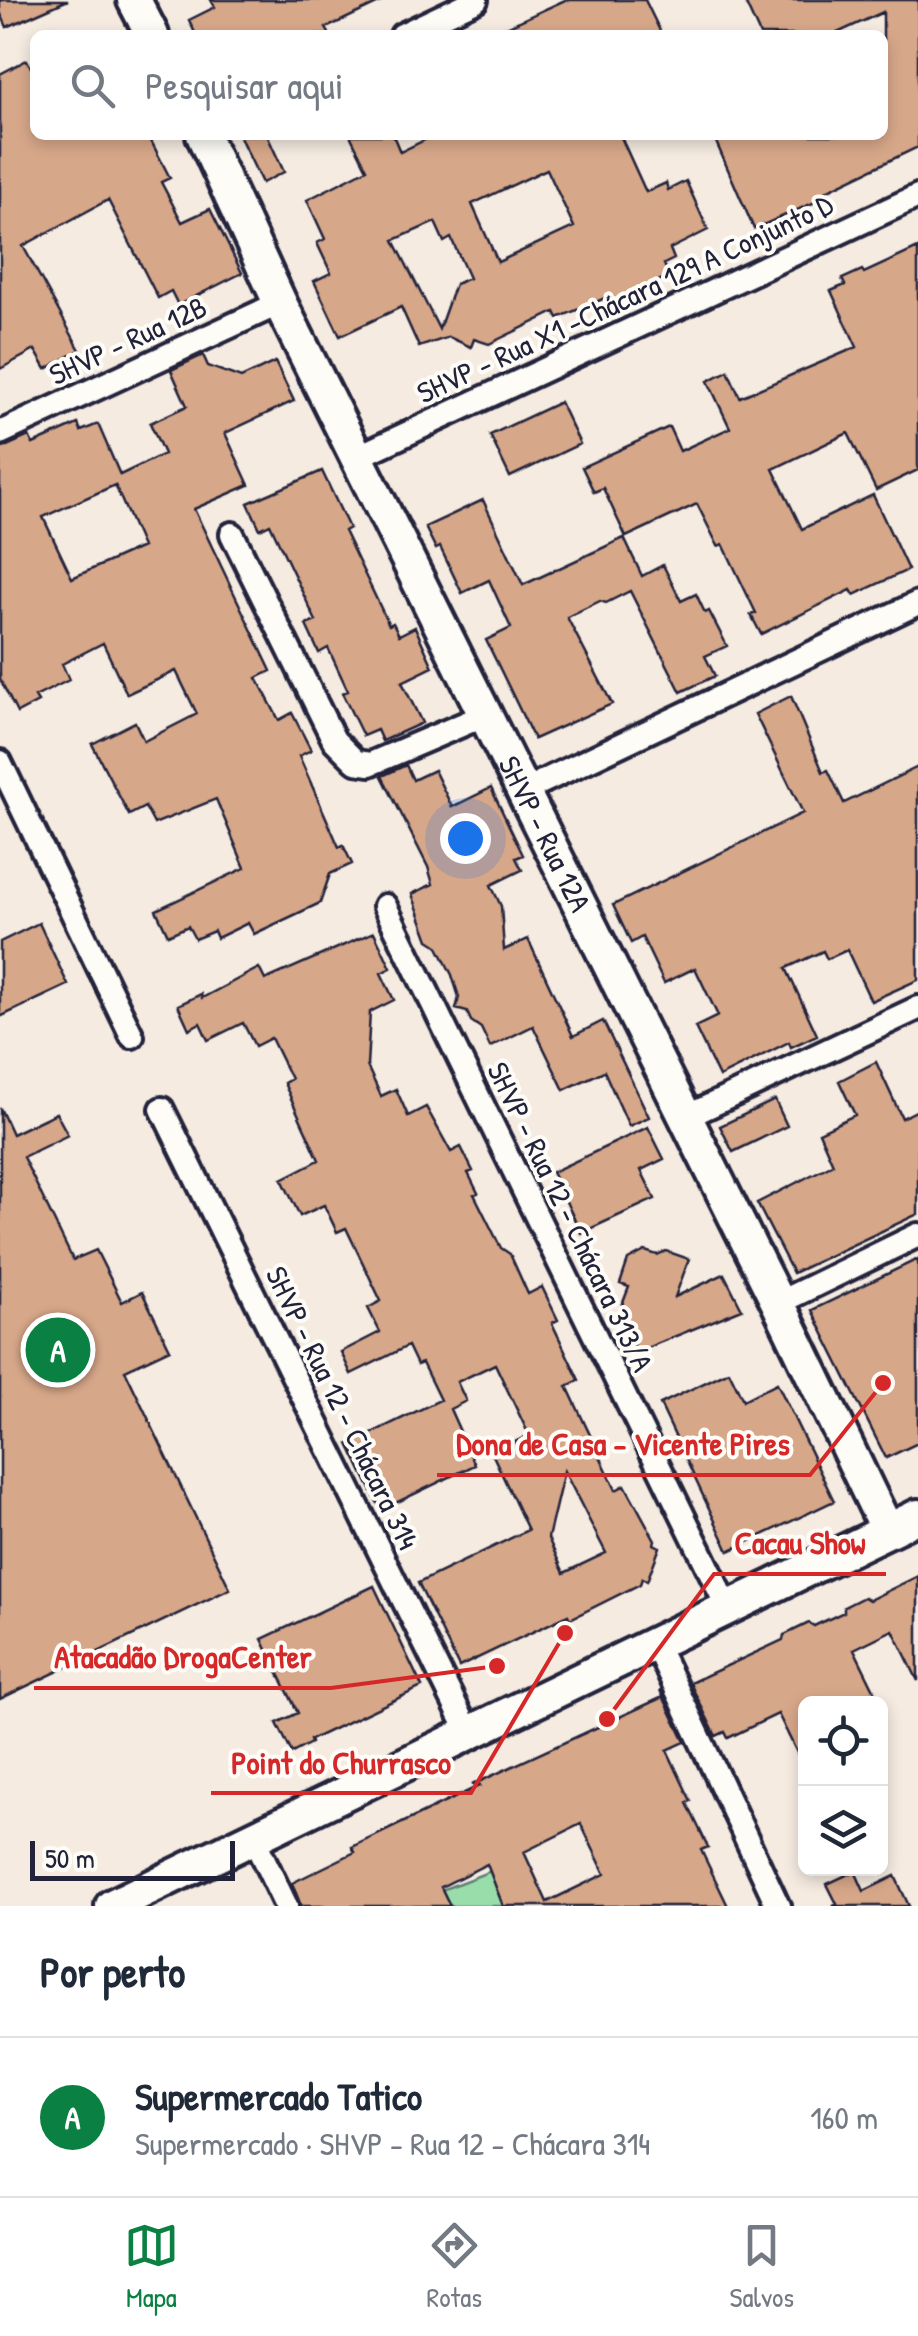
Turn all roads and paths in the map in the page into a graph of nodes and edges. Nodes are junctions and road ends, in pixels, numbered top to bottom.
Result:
1 (134, 0) edge
2 (476, 0) edge
3 (149, 30) edge
4 (413, 30) edge
5 (204, 140) edge
6 (918, 196) edge
7 (280, 304) junction
8 (0, 433) edge
9 (357, 458) junction
10 (232, 534) dead end
11 (918, 602) edge
12 (485, 714) junction
13 (0, 762) edge
14 (523, 791) junction
15 (385, 906) dead end
16 (918, 1008) edge
17 (132, 1036) dead end
18 (162, 1109) dead end
19 (686, 1117) junction
20 (918, 1235) edge
21 (778, 1303) junction
22 (918, 1516) edge
23 (887, 1530) junction
24 (728, 1608) junction
25 (654, 1643) junction
26 (469, 1732) junction
27 (253, 1837) junction
28 (112, 1906) edge
29 (286, 1906) edge
30 (778, 1906) edge

1 - 3 street
2 - 4 street
5 - 7 street, SHVP - Rua 12A
6 - 9 street, SHVP - Rua X1 -Chácara 129 A Conjunto D
7 - 8 street, SHVP - Rua 12B
7 - 9 street, SHVP - Rua 12A
9 - 12 street, SHVP - Rua 12A
10 - 12 street
11 - 14 street
12 - 14 street, SHVP - Rua 12A
13 - 17 street
14 - 19 street, SHVP - Rua 12A
15 - 24 street, SHVP - Rua 12 - Chácara 313/A
16 - 19 street
18 - 26 street, SHVP - Rua 12 - Chácara 314
19 - 21 street, SHVP - Rua 12A
20 - 21 street
21 - 23 street, SHVP - Rua 12A
22 - 23 street
23 - 24 street
24 - 25 street
25 - 26 street
25 - 30 street
26 - 27 street
27 - 28 street
27 - 29 street

